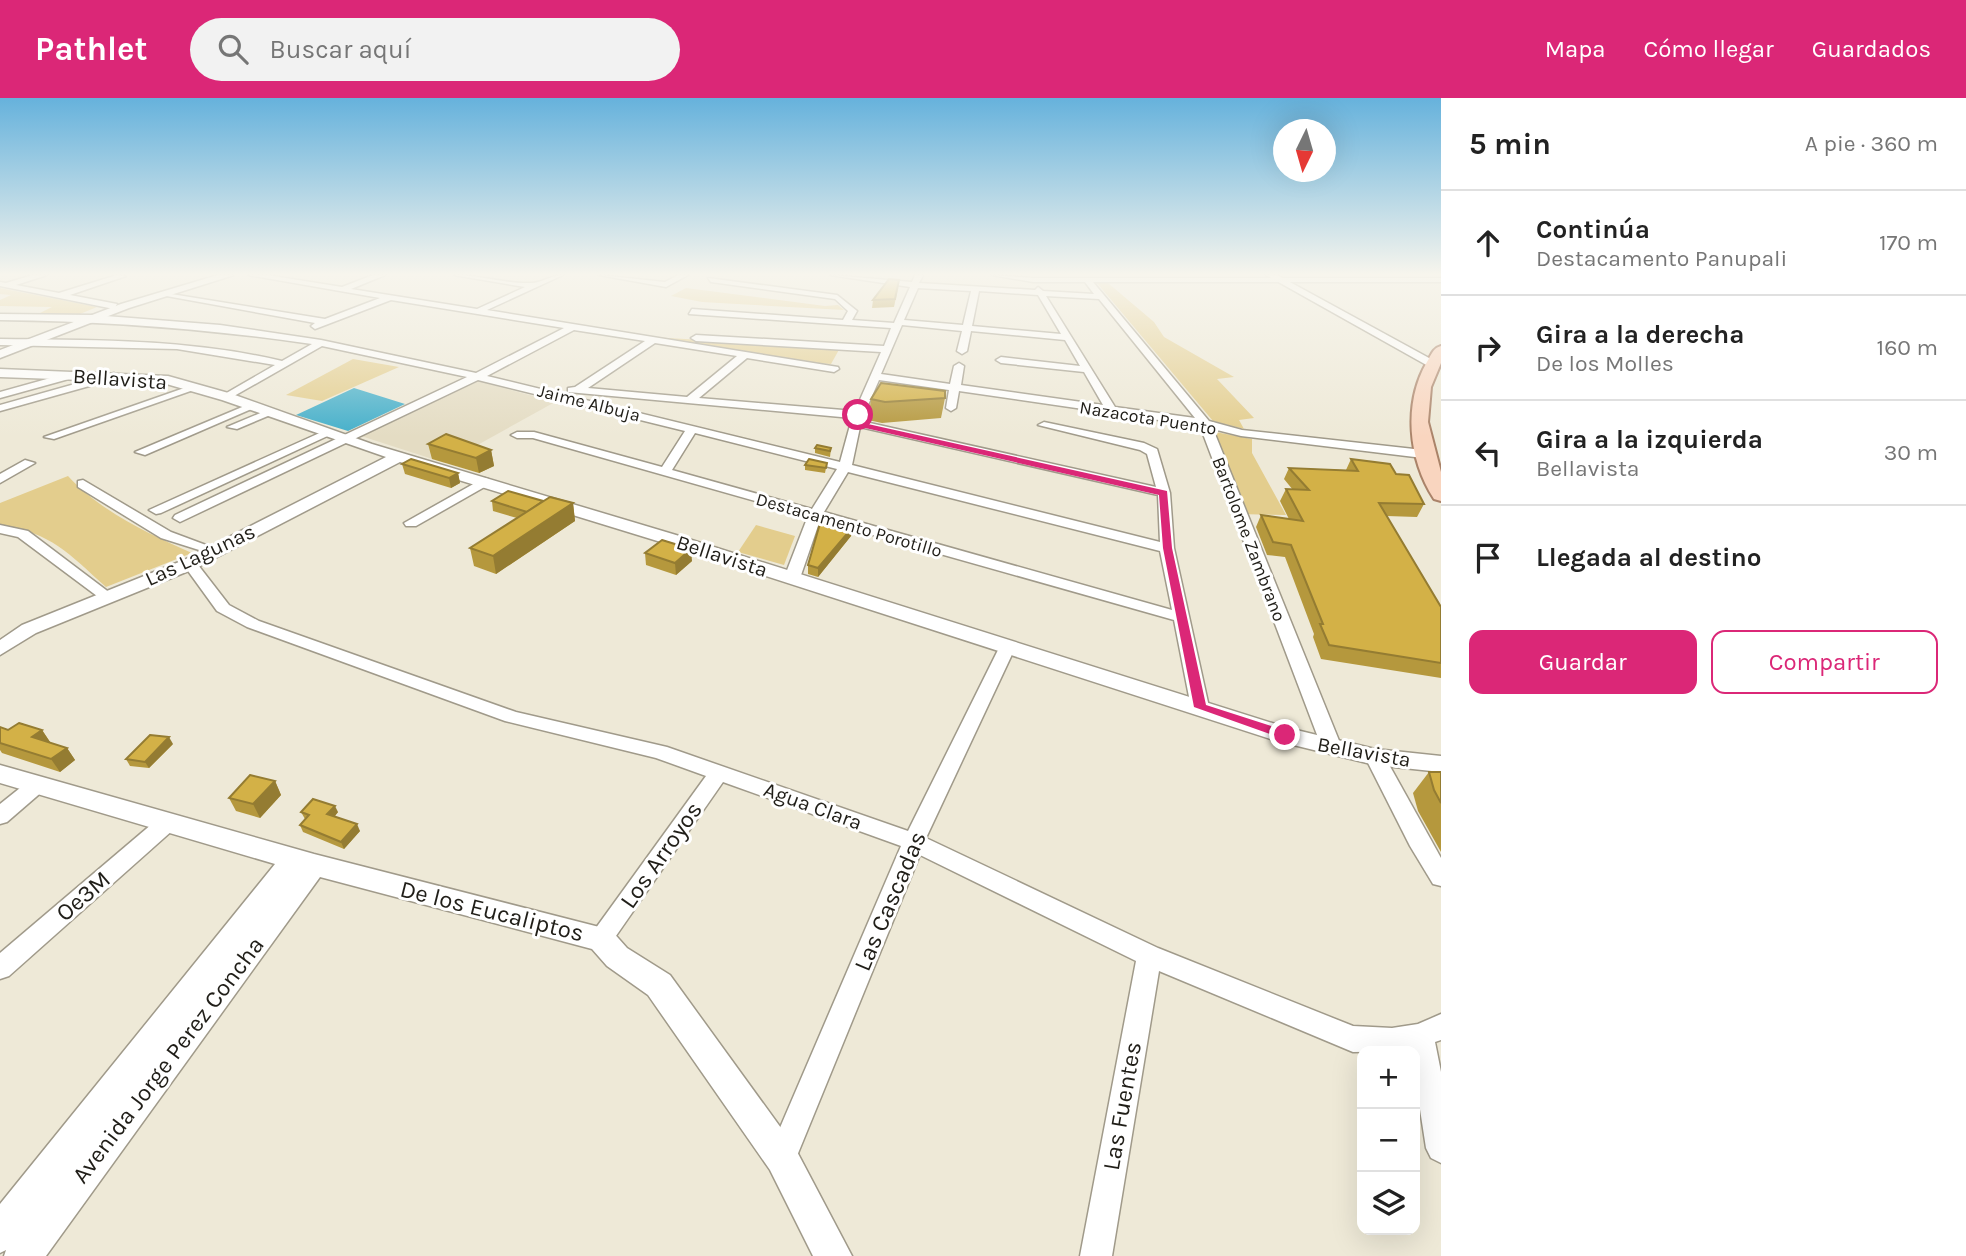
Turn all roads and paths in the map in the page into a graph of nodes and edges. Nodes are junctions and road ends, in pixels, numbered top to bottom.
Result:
1 (45, 329) edge
2 (64, 329) edge
3 (227, 329) edge
4 (308, 329) edge
5 (569, 329) edge
6 (589, 329) edge
7 (895, 329) edge
8 (967, 329) edge
9 (978, 329) edge
10 (1064, 329) edge
11 (1129, 329) edge
12 (1380, 329) edge
13 (239, 330) joint
14 (636, 335) junction
15 (289, 337) junction
16 (1070, 338) junction
17 (652, 341) junction
18 (28, 343) junction
19 (321, 343) junction
20 (4, 344) edge
21 (886, 349) junction
22 (962, 352) dead end
23 (0, 354) edge
24 (743, 356) junction
25 (1437, 357) edge
26 (1001, 360) dead end
27 (281, 364) junction
28 (959, 366) dead end
29 (834, 369) dead end
30 (1089, 370) junction
31 (0, 373) edge
32 (72, 375) junction
33 (114, 376) junction
34 (478, 376) junction
35 (875, 376) junction
36 (512, 384) junction
37 (194, 388) junction
38 (954, 389) junction
39 (578, 390) junction
40 (0, 395) edge
41 (227, 397) junction
42 (690, 400) junction
43 (251, 407) junction
44 (0, 408) edge
45 (951, 408) dead end
46 (1113, 412) junction
47 (269, 413) junction
48 (856, 419) junction
49 (1205, 423) junction
50 (1044, 425) dead end
51 (692, 428) junction
52 (517, 435) dead end
53 (50, 437) dead end
54 (340, 437) junction
55 (175, 449) dead end
56 (141, 452) dead end
57 (1423, 454) junction
58 (398, 457) junction
59 (29, 463) dead end
60 (845, 467) junction
61 (665, 472) junction
62 (0, 479) edge
63 (484, 482) junction
64 (83, 484) dead end
65 (1164, 493) junction
66 (1441, 495) edge
67 (156, 510) dead end
68 (815, 516) junction
69 (180, 518) dead end
70 (411, 523) dead end
71 (0, 529) edge
72 (1167, 548) junction
73 (215, 551) junction
74 (190, 564) junction
75 (792, 578) junction
76 (106, 596) junction
77 (1180, 617) junction
78 (1007, 648) junction
79 (0, 649) edge
80 (1200, 707) junction
81 (1332, 748) junction
82 (1375, 757) junction
83 (1441, 764) edge
84 (720, 772) junction
85 (0, 774) edge
86 (37, 785) junction
87 (0, 816) edge
88 (166, 824) junction
89 (914, 842) junction
90 (304, 862) junction
91 (1441, 877) edge
92 (601, 939) junction
93 (1149, 956) junction
94 (0, 968) edge
95 (1431, 1031) edge
96 (1441, 1148) edge
97 (782, 1158) junction
98 (0, 1234) edge
99 (23, 1256) edge
100 (833, 1256) edge
101 (1096, 1256) edge

1 - 20 main road
2 - 18 main road
3 - 13 street, Jaime Albuja
4 - 15 street
5 - 34 street
6 - 14 street
7 - 21 street
8 - 22 street
9 - 16 street
10 - 16 street
11 - 49 street, Bartolome Zambrano
12 - 25 street
13 - 15 street, Jaime Albuja
14 - 17 street
14 - 21 street
15 - 19 street, Jaime Albuja
16 - 30 street
17 - 24 street
17 - 39 street
18 - 20 street
18 - 23 main road
18 - 27 street
19 - 27 street
19 - 34 street, Jaime Albuja
21 - 35 street
24 - 29 street
24 - 42 street
25 - 57 main road
26 - 30 street
27 - 41 street
28 - 38 street
30 - 46 street
31 - 32 street, Bellavista
32 - 33 street, Bellavista
32 - 40 street
33 - 37 street, Bellavista
33 - 44 street
34 - 36 street, Jaime Albuja
34 - 54 street
35 - 38 street, Nazacota Puento
35 - 48 street
36 - 39 street
36 - 51 street, Jaime Albuja
37 - 41 street, Bellavista
37 - 53 street
38 - 45 street
38 - 46 street, Nazacota Puento
39 - 42 street
41 - 43 street, Bellavista
42 - 48 street
43 - 47 street, Bellavista
43 - 56 street
46 - 49 street, Nazacota Puento
47 - 54 street, Bellavista
47 - 55 street
48 - 60 street
48 - 65 street
49 - 57 street, Nazacota Puento
49 - 81 street, Bartolome Zambrano
50 - 65 street
51 - 60 street, Jaime Albuja
51 - 61 street
52 - 61 street, Destacamento Porotillo
54 - 58 street, Bellavista
54 - 67 street
54 - 69 street
57 - 66 main road
58 - 63 street, Bellavista
58 - 73 street, Las Lagunas
59 - 62 street
60 - 68 street
60 - 72 street, Jaime Albuja
61 - 68 street, Destacamento Porotillo
63 - 70 street
63 - 75 street, Bellavista
64 - 73 street
65 - 72 street
68 - 75 street
68 - 77 street, Destacamento Porotillo
71 - 76 street
72 - 77 street
73 - 74 street, Las Lagunas
74 - 76 street, Las Lagunas
74 - 84 street, Agua Clara
75 - 78 street, Bellavista
76 - 79 street, Las Lagunas
77 - 80 street
78 - 80 street, Bellavista
78 - 89 street, Las Cascadas
80 - 81 street, Bellavista
81 - 82 street, Bellavista
82 - 83 street, Bellavista
82 - 91 street
84 - 89 street, Agua Clara
84 - 92 street, Los Arroyos
85 - 86 street, De los Eucaliptos
86 - 87 street
86 - 88 street, De los Eucaliptos
88 - 90 street, De los Eucaliptos
88 - 94 street, Oe3M
89 - 93 street, Agua Clara
89 - 97 street, Las Cascadas
90 - 92 street, De los Eucaliptos
90 - 98 street, Avenida Jorge Perez Concha
90 - 99 street, Avenida Jorge Perez Concha
92 - 97 street, De los Eucaliptos
93 - 95 street, Agua Clara
93 - 101 street, Las Fuentes
95 - 96 street
97 - 100 street, De los Eucaliptos

